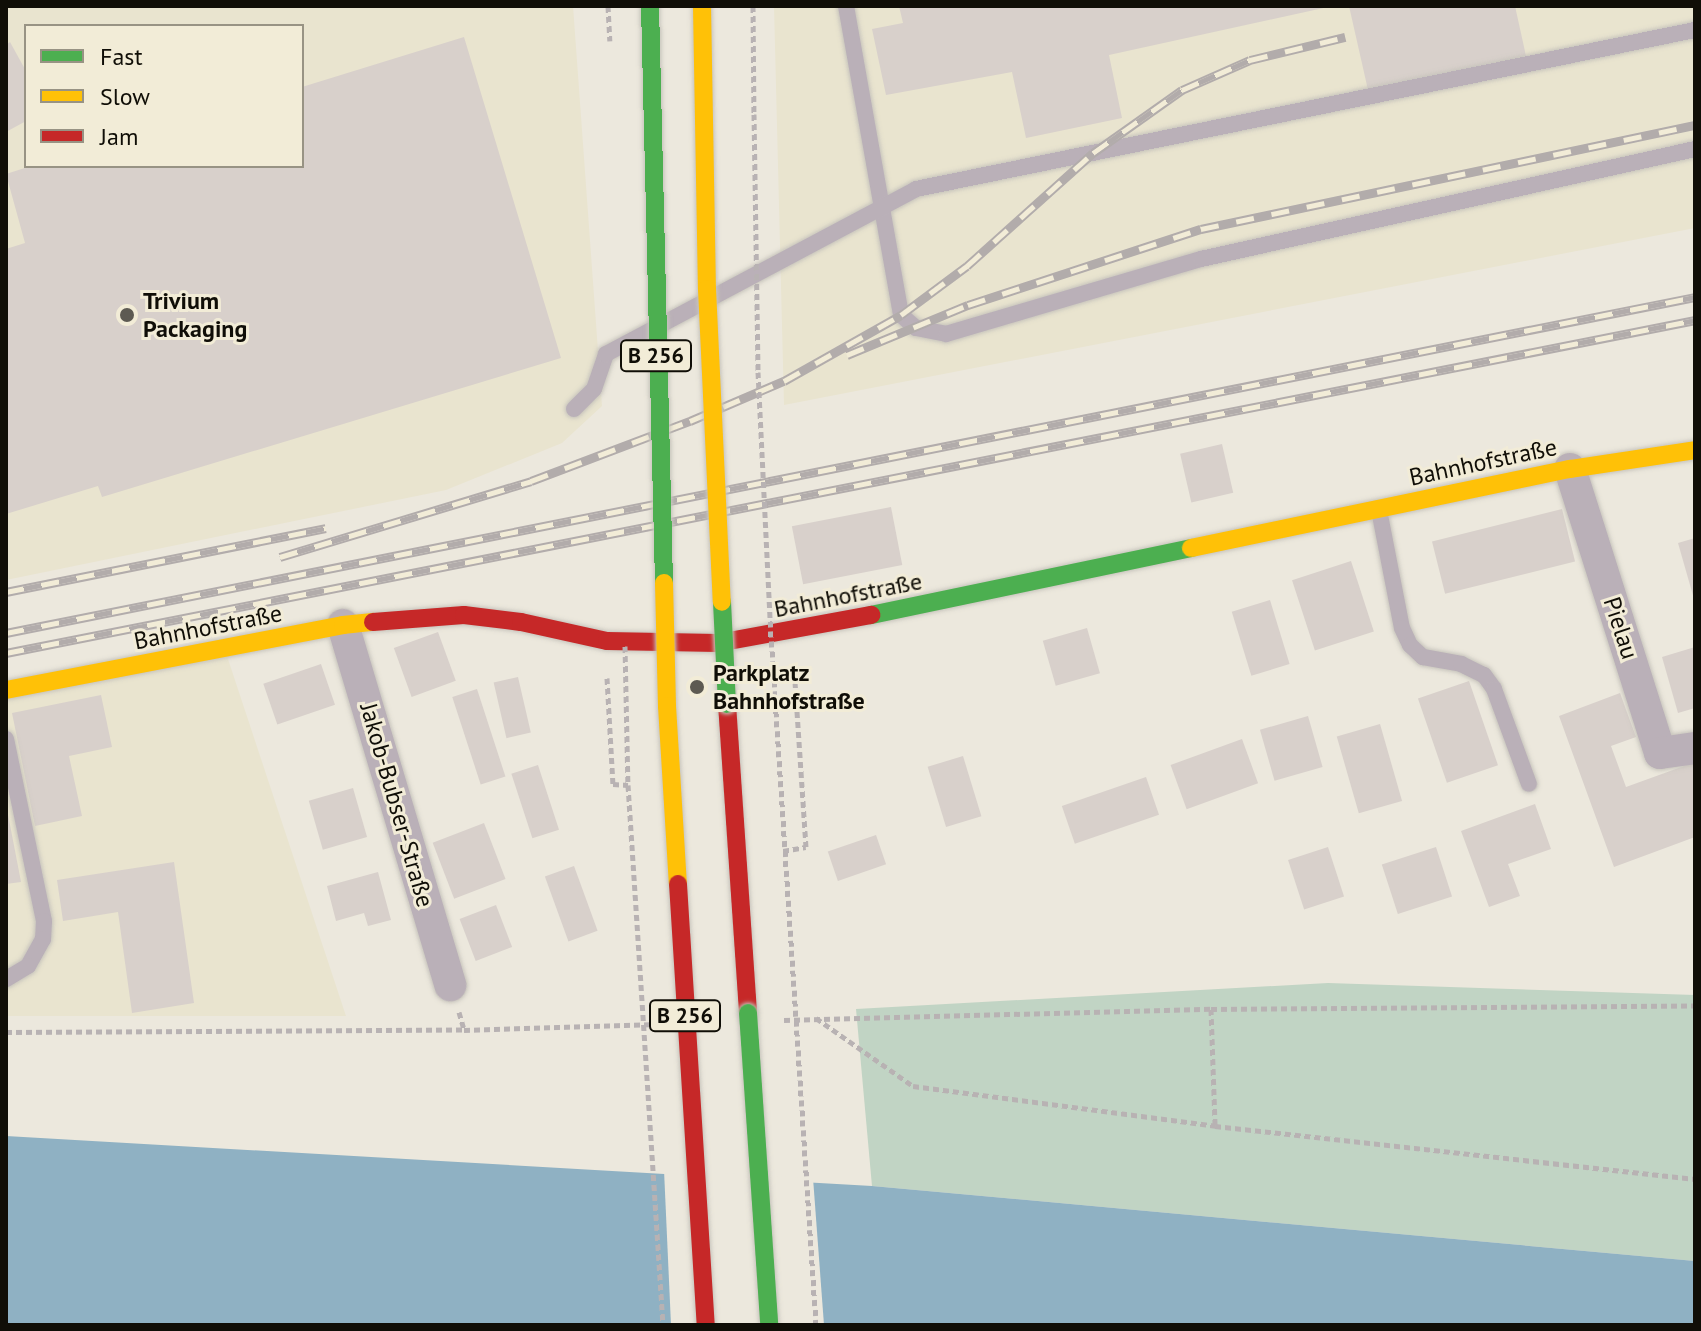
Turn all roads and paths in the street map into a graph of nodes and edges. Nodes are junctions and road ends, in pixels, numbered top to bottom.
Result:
1 (650, 6) edge
2 (702, 6) edge
3 (753, 6) edge
4 (846, 6) edge
5 (1695, 30) edge
6 (1695, 149) edge
7 (881, 209) junction
8 (574, 409) dead end
9 (1695, 450) edge
10 (1570, 469) junction
11 (1379, 508) junction
12 (343, 625) junction
13 (792, 631) junction
14 (6, 690) edge
15 (607, 691) dead end
16 (6, 739) edge
17 (1695, 748) edge
18 (1529, 784) dead end
19 (628, 785) dead end
20 (783, 851) junction
21 (6, 979) edge
22 (450, 985) dead end
23 (1695, 1006) edge
24 (1211, 1009) junction
25 (816, 1018) junction
26 (769, 1020) dead end
27 (662, 1024) dead end
28 (6, 1032) edge
29 (1215, 1126) junction
30 (1695, 1179) edge
31 (706, 1325) edge
32 (769, 1325) edge
33 (816, 1325) edge

1 - 31 main road, B 256, bridge
2 - 32 main road, B 256, bridge
3 - 20 path, bridge
4 - 7 lane
5 - 7 lane
6 - 7 lane
7 - 8 lane
9 - 10 main road, Bahnhofstraße
10 - 11 main road, Bahnhofstraße
10 - 17 street, Pielau
11 - 13 main road, Bahnhofstraße
11 - 18 lane
12 - 13 main road, Bahnhofstraße
12 - 14 main road, Bahnhofstraße
12 - 22 street, Jakob-Bubser-Straße
13 - 20 path
15 - 19 path
16 - 21 lane
20 - 33 path, bridge
23 - 24 path
24 - 25 path
24 - 29 path
25 - 26 path
25 - 29 path
27 - 28 path
29 - 30 path

